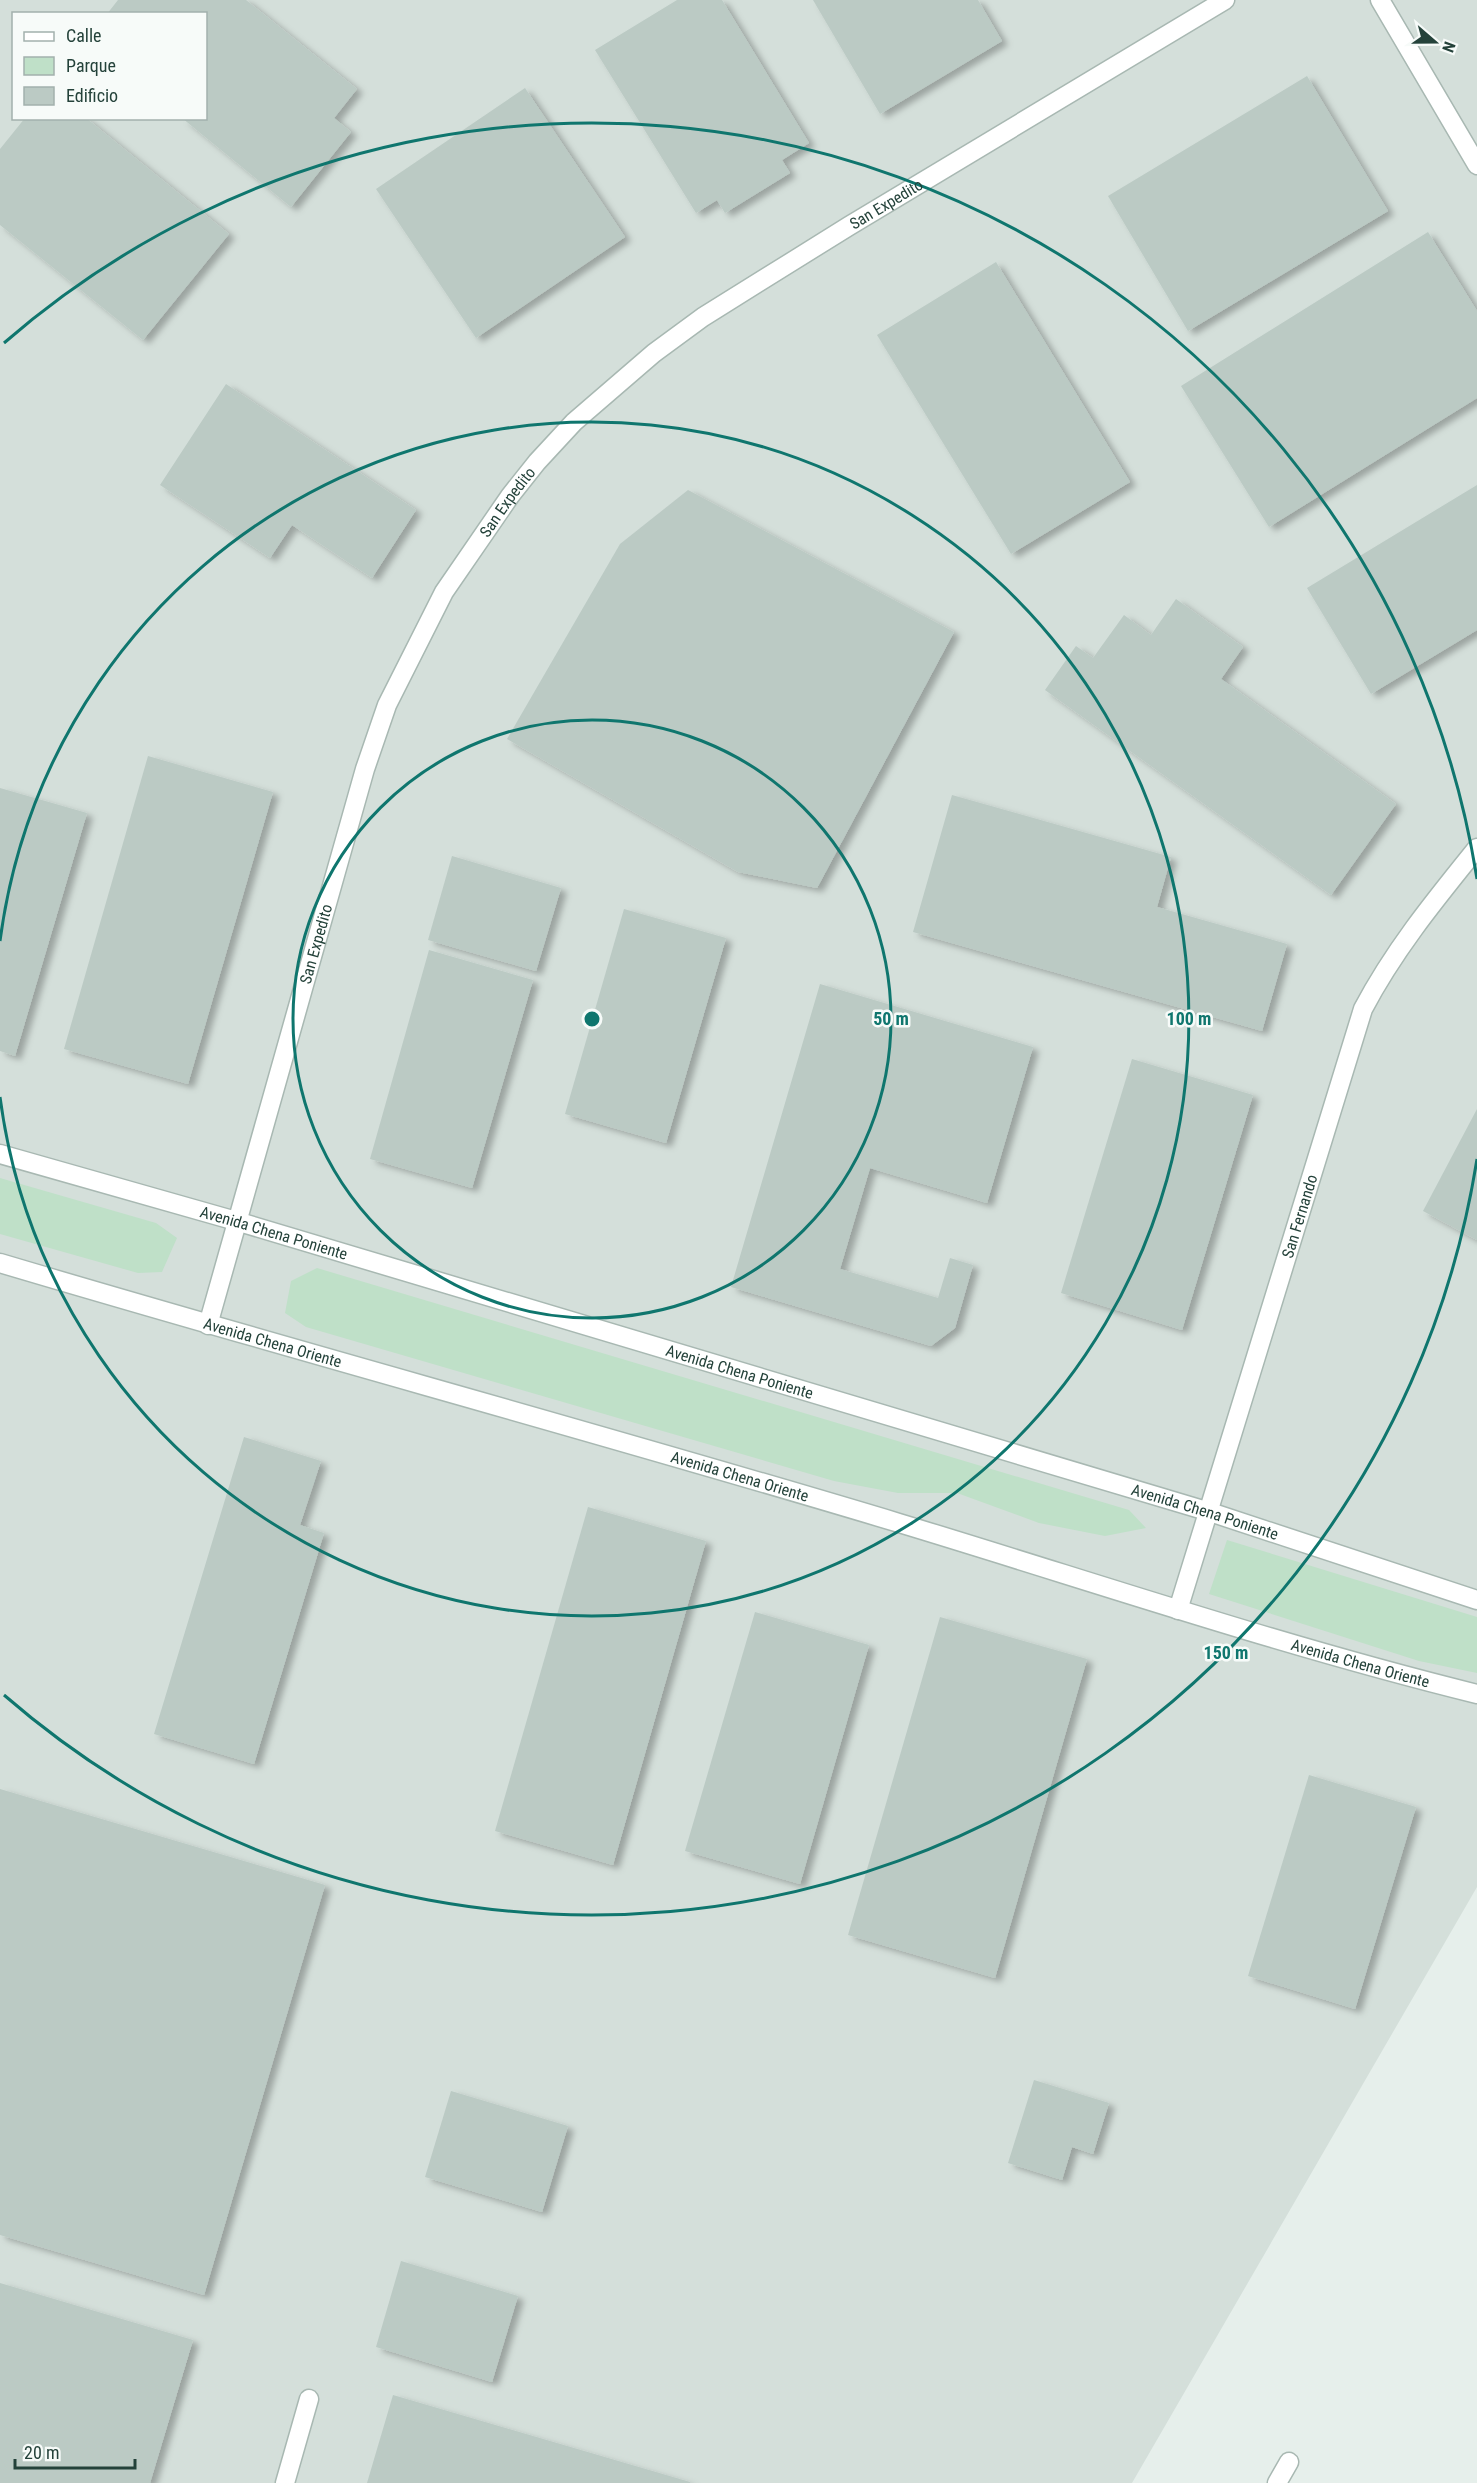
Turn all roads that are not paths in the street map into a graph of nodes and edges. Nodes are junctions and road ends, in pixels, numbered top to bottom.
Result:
1 (1225, 0) edge
2 (1380, 0) edge
3 (1477, 165) edge
4 (1477, 848) edge
5 (0, 1154) edge
6 (236, 1221) junction
7 (0, 1263) edge
8 (208, 1325) junction
9 (1210, 1512) junction
10 (1477, 1600) edge
11 (1178, 1610) junction
12 (1477, 1694) edge
13 (309, 2399) dead end
14 (1289, 2462) dead end
15 (285, 2483) edge
16 (1277, 2483) edge

1 - 6 street, San Expedito
2 - 3 street
4 - 9 street, San Fernando
5 - 6 street, Avenida Chena Poniente
6 - 8 street, San Expedito
6 - 9 street, Avenida Chena Poniente
7 - 8 street, Avenida Chena Oriente
8 - 11 street, Avenida Chena Oriente
9 - 10 street, Avenida Chena Poniente
9 - 11 street, San Fernando
11 - 12 street, Avenida Chena Oriente
13 - 15 street
14 - 16 street

